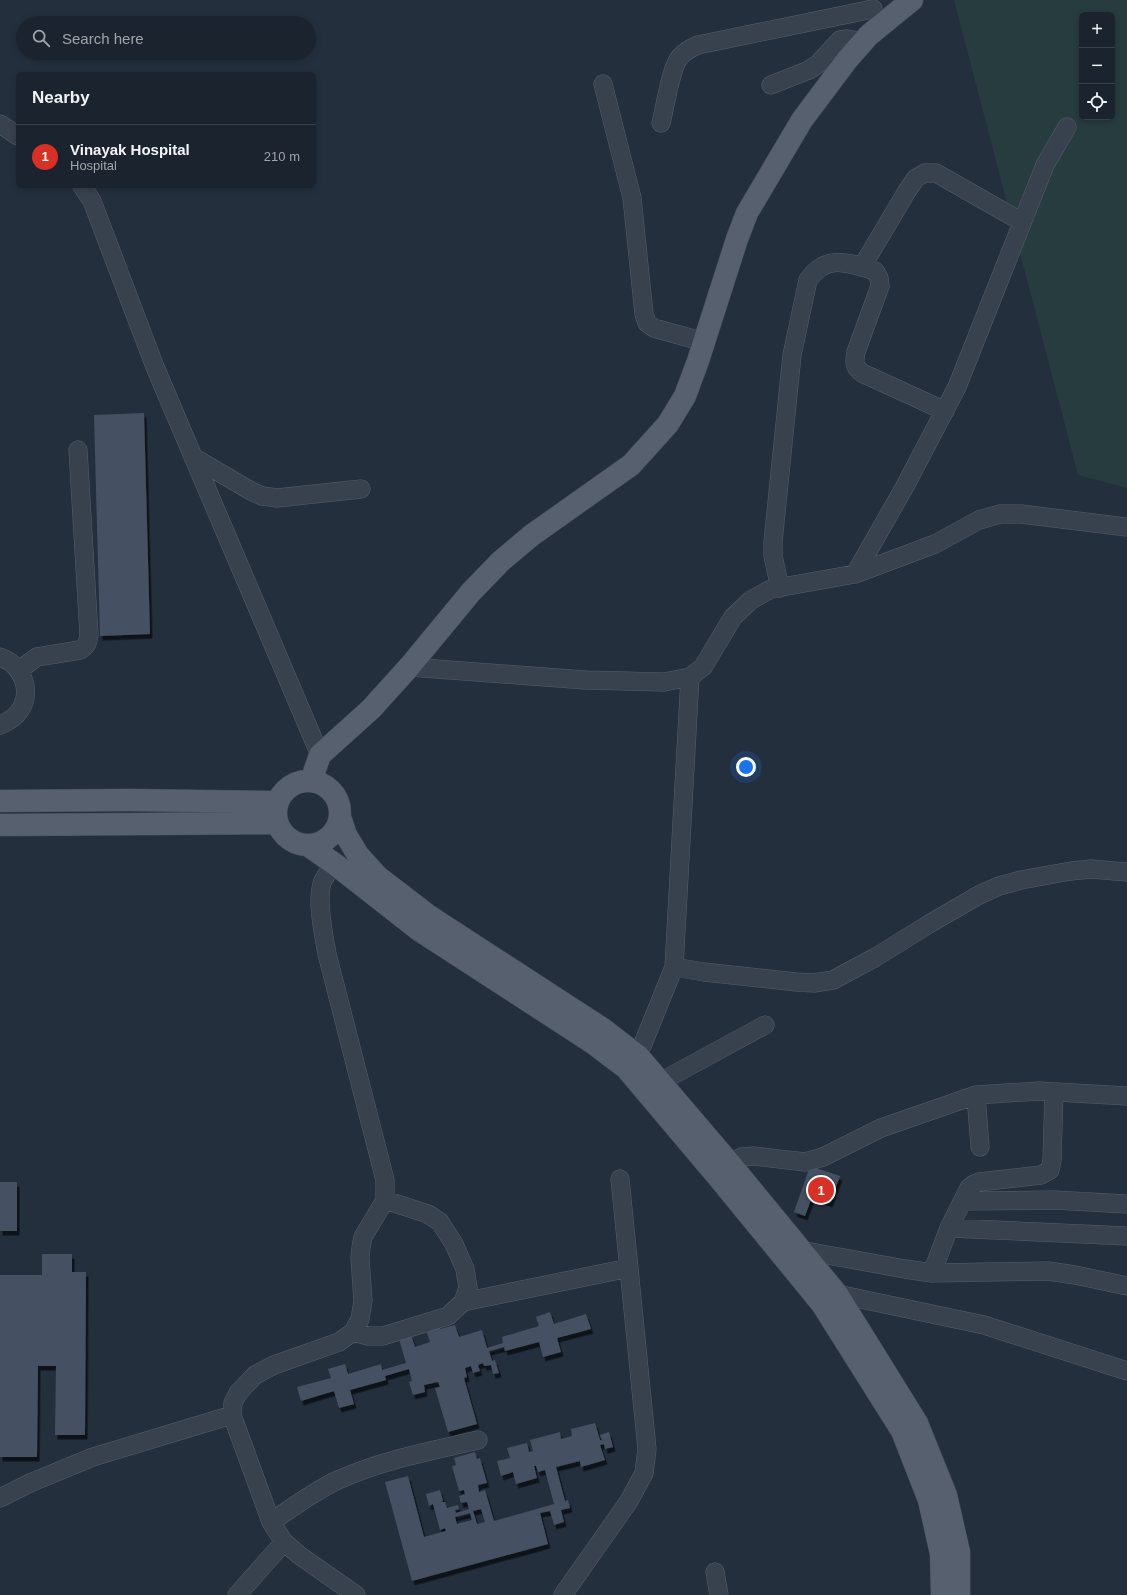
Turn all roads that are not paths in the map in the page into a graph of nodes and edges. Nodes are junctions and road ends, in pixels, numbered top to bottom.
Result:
1 (912, 0) edge
2 (874, 5) edge
3 (866, 39) junction
4 (603, 84) dead end
5 (771, 85) dead end
6 (661, 123) dead end
7 (0, 124) edge
8 (1067, 127) dead end
9 (16, 135) edge
10 (83, 188) edge
11 (1022, 222) junction
12 (862, 267) junction
13 (704, 342) junction
14 (945, 411) junction
15 (78, 450) dead end
16 (193, 457) junction
17 (361, 489) dead end
18 (1127, 527) edge
19 (855, 574) junction
20 (780, 588) junction
21 (0, 657) edge
22 (409, 667) junction
23 (19, 670) junction
24 (690, 678) junction
25 (0, 725) edge
26 (320, 755) junction
27 (311, 781) junction
28 (0, 801) edge
29 (277, 812) junction
30 (340, 817) junction
31 (0, 825) edge
32 (309, 846) junction
33 (336, 865) junction
34 (1127, 872) edge
35 (674, 967) junction
36 (765, 1025) dead end
37 (632, 1062) junction
38 (660, 1082) junction
39 (1054, 1092) junction
40 (976, 1095) junction
41 (1127, 1096) edge
42 (980, 1147) dead end
43 (731, 1165) junction
44 (620, 1179) dead end
45 (385, 1200) junction
46 (963, 1201) junction
47 (1127, 1204) edge
48 (949, 1228) junction
49 (1127, 1236) edge
50 (800, 1250) junction
51 (629, 1268) junction
52 (932, 1273) junction
53 (1127, 1286) edge
54 (830, 1299) junction
55 (463, 1302) junction
56 (353, 1332) junction
57 (1127, 1371) edge
58 (232, 1416) junction
59 (478, 1440) dead end
60 (0, 1498) edge
61 (270, 1522) junction
62 (284, 1542) junction
63 (715, 1572) dead end
64 (237, 1595) edge
65 (356, 1595) edge
66 (563, 1595) edge
67 (719, 1595) edge
68 (942, 1595) edge
69 (959, 1595) edge

1 - 3 main road
2 - 3 street
2 - 6 street
3 - 5 street
3 - 13 main road
4 - 13 street
7 - 9 street
8 - 11 street
10 - 16 street
11 - 12 street
11 - 14 street
12 - 14 street
12 - 20 street
13 - 22 main road
14 - 19 street
15 - 23 street
16 - 17 street
16 - 26 street
18 - 19 street
19 - 20 street
20 - 24 street
21 - 23 street
22 - 24 street
22 - 26 main road
23 - 25 street
24 - 35 street
26 - 27 main road
27 - 29 main road
27 - 30 main road
28 - 29 main road
29 - 31 main road
29 - 32 main road
30 - 32 main road
30 - 37 main road
32 - 33 main road
33 - 37 main road
33 - 45 street
34 - 35 street
35 - 37 street
36 - 38 street
37 - 38 main road
37 - 54 main road
38 - 43 main road
39 - 40 street
39 - 41 street
39 - 46 street
40 - 42 street
40 - 43 street
43 - 50 main road
44 - 51 street
45 - 55 street
45 - 56 street
46 - 47 street
46 - 48 street
48 - 49 street
48 - 52 street
50 - 52 street
50 - 54 main road
51 - 55 street
51 - 66 street
52 - 53 street
54 - 57 street
54 - 68 main road
54 - 69 main road
55 - 56 street
56 - 58 street
58 - 60 street
58 - 61 street
59 - 61 street
61 - 62 street
62 - 64 street
62 - 65 street
63 - 67 street

